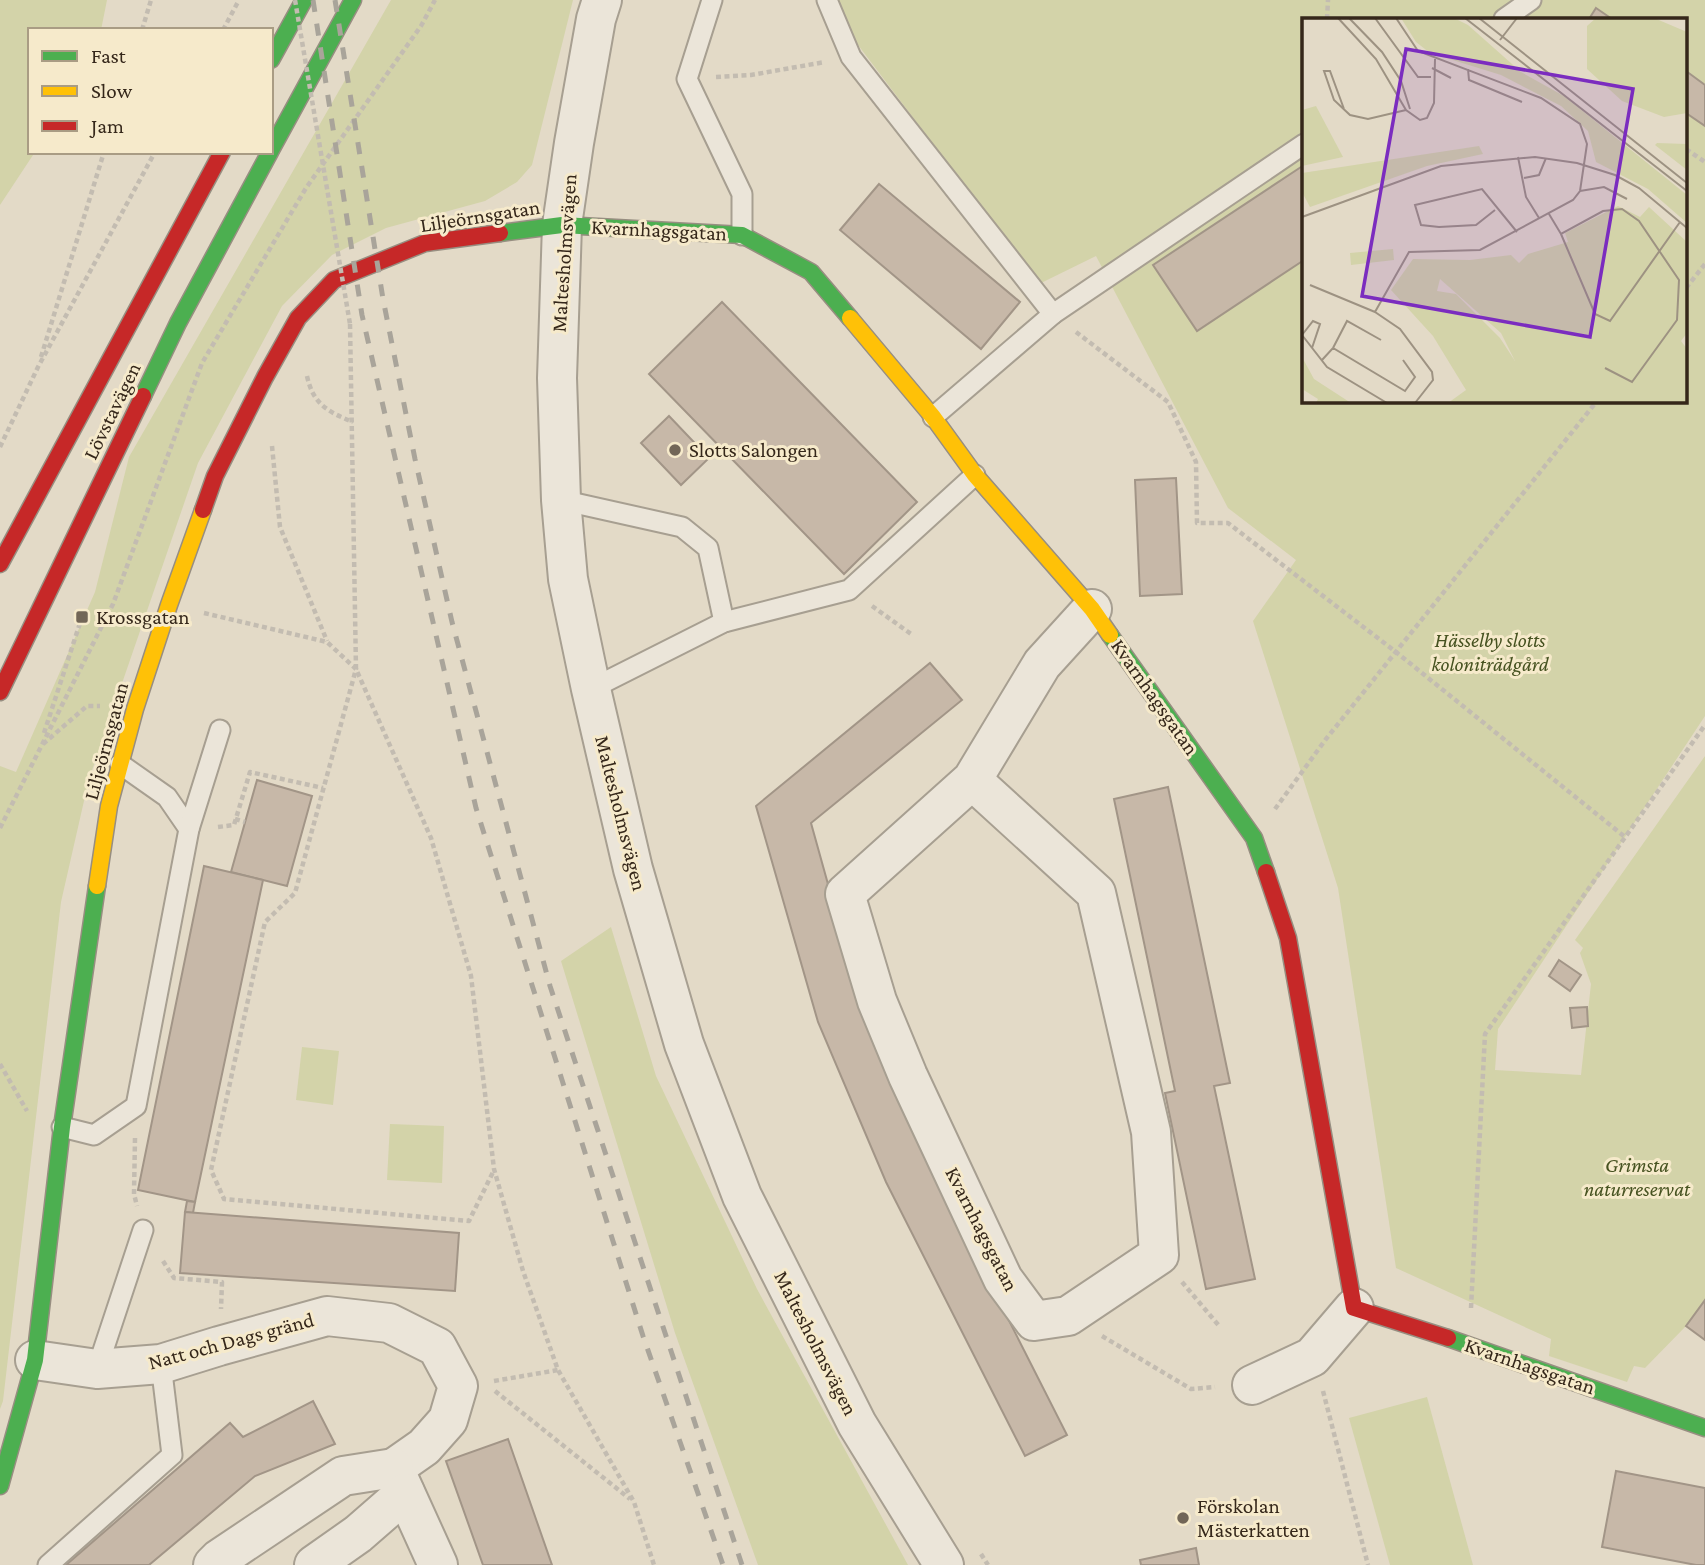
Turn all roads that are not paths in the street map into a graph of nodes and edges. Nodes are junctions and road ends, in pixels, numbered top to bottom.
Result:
1 (304, 0) edge
2 (353, 0) edge
3 (603, 0) edge
4 (712, 0) edge
5 (827, 0) edge
6 (1531, 0) edge
7 (1505, 18) edge
8 (273, 56) edge
9 (1302, 145) edge
10 (273, 147) edge
11 (221, 154) edge
12 (269, 154) edge
13 (562, 225) junction
14 (742, 235) junction
15 (1053, 314) junction
16 (933, 417) junction
17 (975, 475) junction
18 (561, 500) junction
19 (0, 564) edge
20 (1092, 609) junction
21 (724, 622) junction
22 (591, 689) junction
23 (0, 692) edge
24 (220, 730) dead end
25 (120, 764) junction
26 (972, 780) junction
27 (189, 829) junction
28 (62, 1127) junction
29 (143, 1230) dead end
30 (1354, 1308) junction
31 (35, 1360) junction
32 (161, 1364) junction
33 (97, 1368) junction
34 (1252, 1385) road end
35 (1705, 1428) edge
36 (399, 1481) junction
37 (0, 1486) edge
38 (48, 1565) edge
39 (213, 1565) edge
40 (314, 1565) edge
41 (438, 1565) edge
42 (944, 1565) edge

1 - 8 street
2 - 10 street, Lövstavägen
3 - 13 street, Maltesholmsvägen
4 - 14 lane
5 - 15 lane
6 - 7 lane
9 - 15 lane
11 - 19 street, Lövstavägen
12 - 23 street, Lövstavägen
13 - 14 street, Kvarnhagsgatan
13 - 18 street, Maltesholmsvägen
13 - 25 street, Liljeörnsgatan
14 - 16 street, Kvarnhagsgatan
15 - 16 lane
16 - 17 street, Kvarnhagsgatan
17 - 20 street, Kvarnhagsgatan
17 - 21 lane
18 - 21 lane
18 - 22 street, Maltesholmsvägen
20 - 26 street, Kvarnhagsgatan
20 - 30 street, Kvarnhagsgatan
21 - 22 lane
22 - 42 street, Maltesholmsvägen
24 - 27 lane
25 - 27 lane
25 - 28 street, Liljeörnsgatan
26 - 26 street, Kvarnhagsgatan
27 - 28 lane
28 - 31 street, Liljeörnsgatan
29 - 33 lane
30 - 34 street
30 - 35 street, Kvarnhagsgatan
31 - 33 street, Natt och Dags gränd
31 - 37 street, Liljeörnsgatan
32 - 33 street, Natt och Dags gränd
32 - 36 street, Natt och Dags gränd
32 - 38 lane
36 - 39 street
36 - 40 street
36 - 41 street

